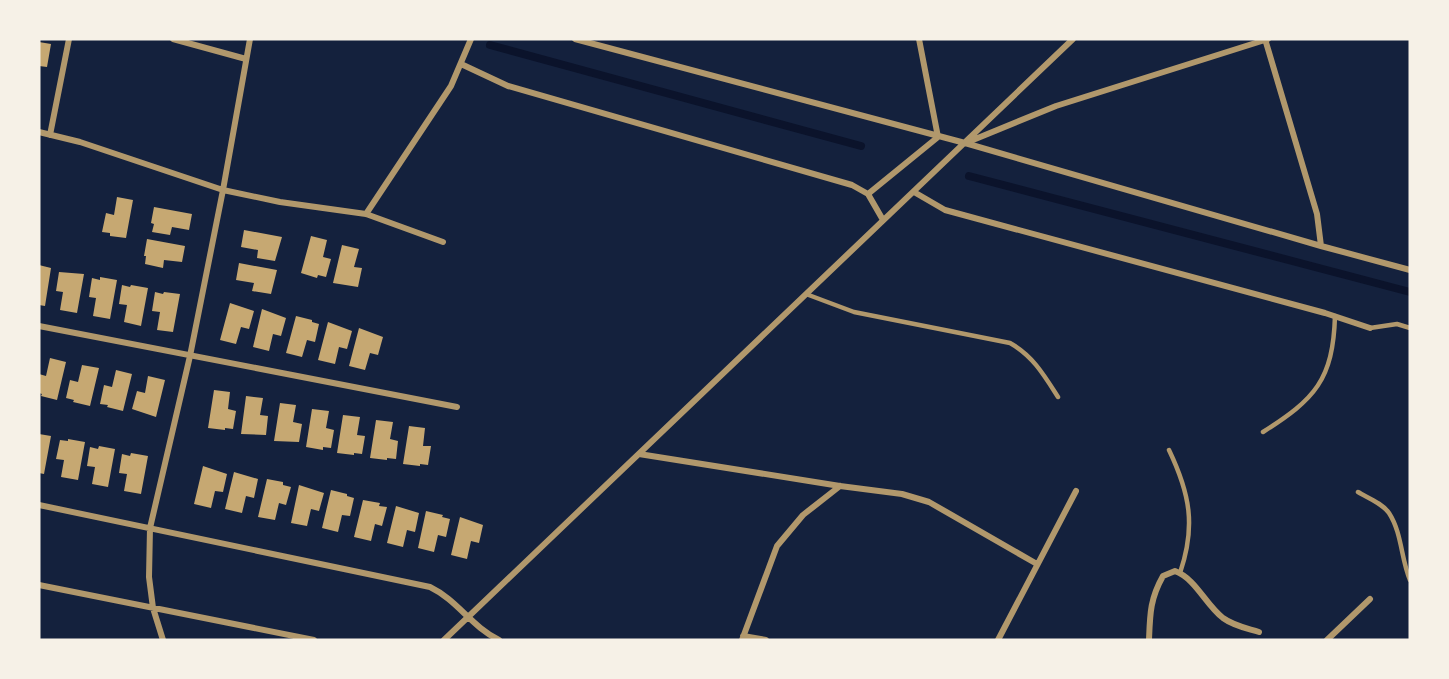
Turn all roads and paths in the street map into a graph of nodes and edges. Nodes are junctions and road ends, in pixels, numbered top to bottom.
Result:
1 (69, 39) edge
2 (173, 39) edge
3 (250, 39) edge
4 (471, 39) edge
5 (575, 39) edge
6 (919, 39) edge
7 (1073, 39) edge
8 (1267, 39) edge
9 (246, 59) junction
10 (461, 64) junction
11 (39, 132) edge
12 (50, 135) junction
13 (938, 137) junction
14 (964, 143) junction
15 (223, 190) junction
16 (914, 192) junction
17 (868, 194) junction
18 (366, 214) junction
19 (883, 220) junction
20 (442, 242) dead end
21 (1321, 246) junction
22 (1410, 270) edge
23 (806, 294) junction
24 (1335, 316) junction
25 (39, 326) edge
26 (1370, 328) joint
27 (1410, 328) edge
28 (190, 356) junction
29 (1058, 397) dead end
30 (457, 407) dead end
31 (1263, 432) dead end
32 (1169, 450) dead end
33 (639, 454) junction
34 (840, 486) junction
35 (1076, 491) dead end
36 (1358, 492) dead end
37 (39, 505) edge
38 (150, 528) junction
39 (1037, 564) junction
40 (1180, 573) junction
41 (1410, 580) edge
42 (39, 585) edge
43 (1370, 599) dead end
44 (153, 608) junction
45 (467, 618) junction
46 (1259, 632) dead end
47 (742, 638) edge
48 (163, 640) edge
49 (314, 640) edge
50 (444, 640) edge
51 (499, 640) edge
52 (766, 640) edge
53 (998, 640) edge
54 (1149, 640) edge
55 (1327, 640) edge

1 - 12 street
2 - 9 street
3 - 9 street
4 - 10 street
5 - 13 street
6 - 13 street
7 - 14 street
8 - 14 street
8 - 21 street
9 - 15 street
10 - 17 street
10 - 18 street
11 - 12 street
12 - 15 street
13 - 14 street
13 - 17 street
14 - 16 street
14 - 21 street
15 - 18 street
15 - 28 street
16 - 19 street
16 - 24 street
17 - 19 street
18 - 20 street
19 - 23 street
21 - 22 street
23 - 29 lane
23 - 33 street
24 - 26 street
24 - 31 lane
25 - 28 street
26 - 27 lane
28 - 30 street
28 - 38 street
32 - 40 lane
33 - 34 street
33 - 45 street
34 - 39 street
34 - 47 street
35 - 39 street
36 - 41 lane
37 - 38 street
38 - 44 street
38 - 45 street
39 - 53 street
40 - 46 street
40 - 54 street
42 - 44 street
43 - 55 street
44 - 48 street
44 - 49 street
45 - 50 street
45 - 51 street
47 - 52 street

